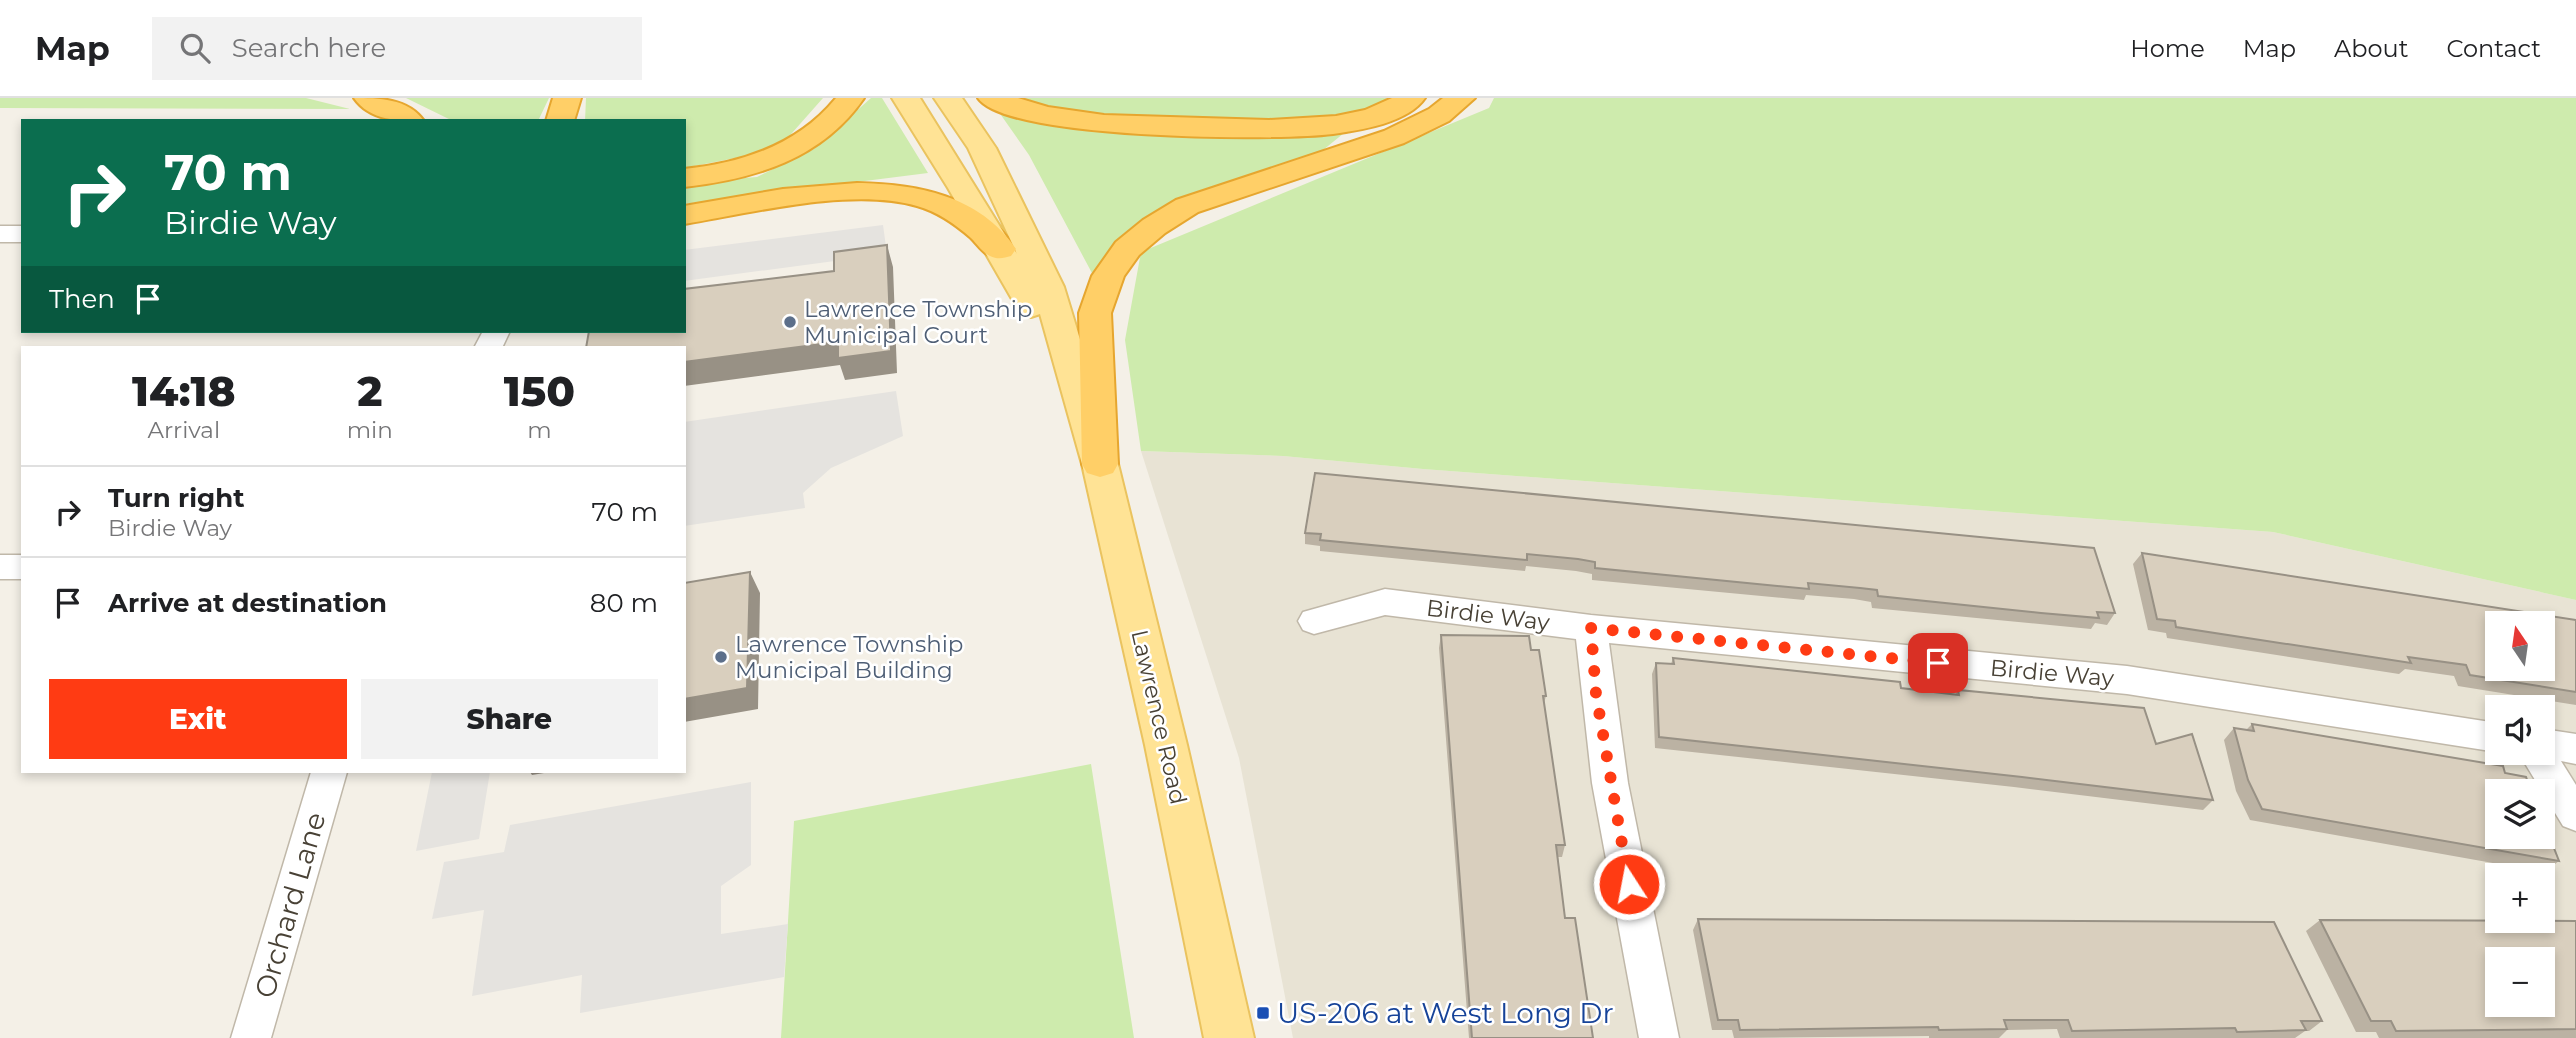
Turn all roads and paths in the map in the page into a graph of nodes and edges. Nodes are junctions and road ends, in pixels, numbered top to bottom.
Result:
1 (368, 98) edge
2 (567, 98) edge
3 (850, 98) edge
4 (906, 98) edge
5 (948, 98) edge
6 (992, 98) edge
7 (1411, 98) edge
8 (1461, 98) edge
9 (406, 119) edge
10 (561, 119) edge
11 (686, 178) edge
12 (686, 215) edge
13 (0, 234) edge
14 (21, 234) edge
15 (1000, 249) junction
16 (1079, 397) junction
17 (1100, 464) junction
18 (0, 567) edge
19 (21, 567) edge
20 (1314, 621) dead end
21 (1591, 628) junction
22 (2485, 736) edge
23 (2555, 746) edge
24 (2576, 750) edge
25 (2543, 765) edge
26 (329, 773) edge
27 (2576, 815) edge
28 (251, 1038) edge
29 (1229, 1038) edge
30 (1659, 1038) edge

1 - 9 highway
2 - 10 highway
3 - 11 highway
4 - 15 main road, Lawrence Road
5 - 16 main road, Lawrence Road
6 - 7 highway
8 - 17 highway
12 - 15 highway
13 - 14 street
15 - 16 main road, Lawrence Road
16 - 17 main road, Lawrence Road
17 - 29 main road, Lawrence Road
18 - 19 street
20 - 21 street, Birdie Way
21 - 22 street, Birdie Way
21 - 30 street
23 - 24 street
25 - 27 street
26 - 28 street, Orchard Lane

